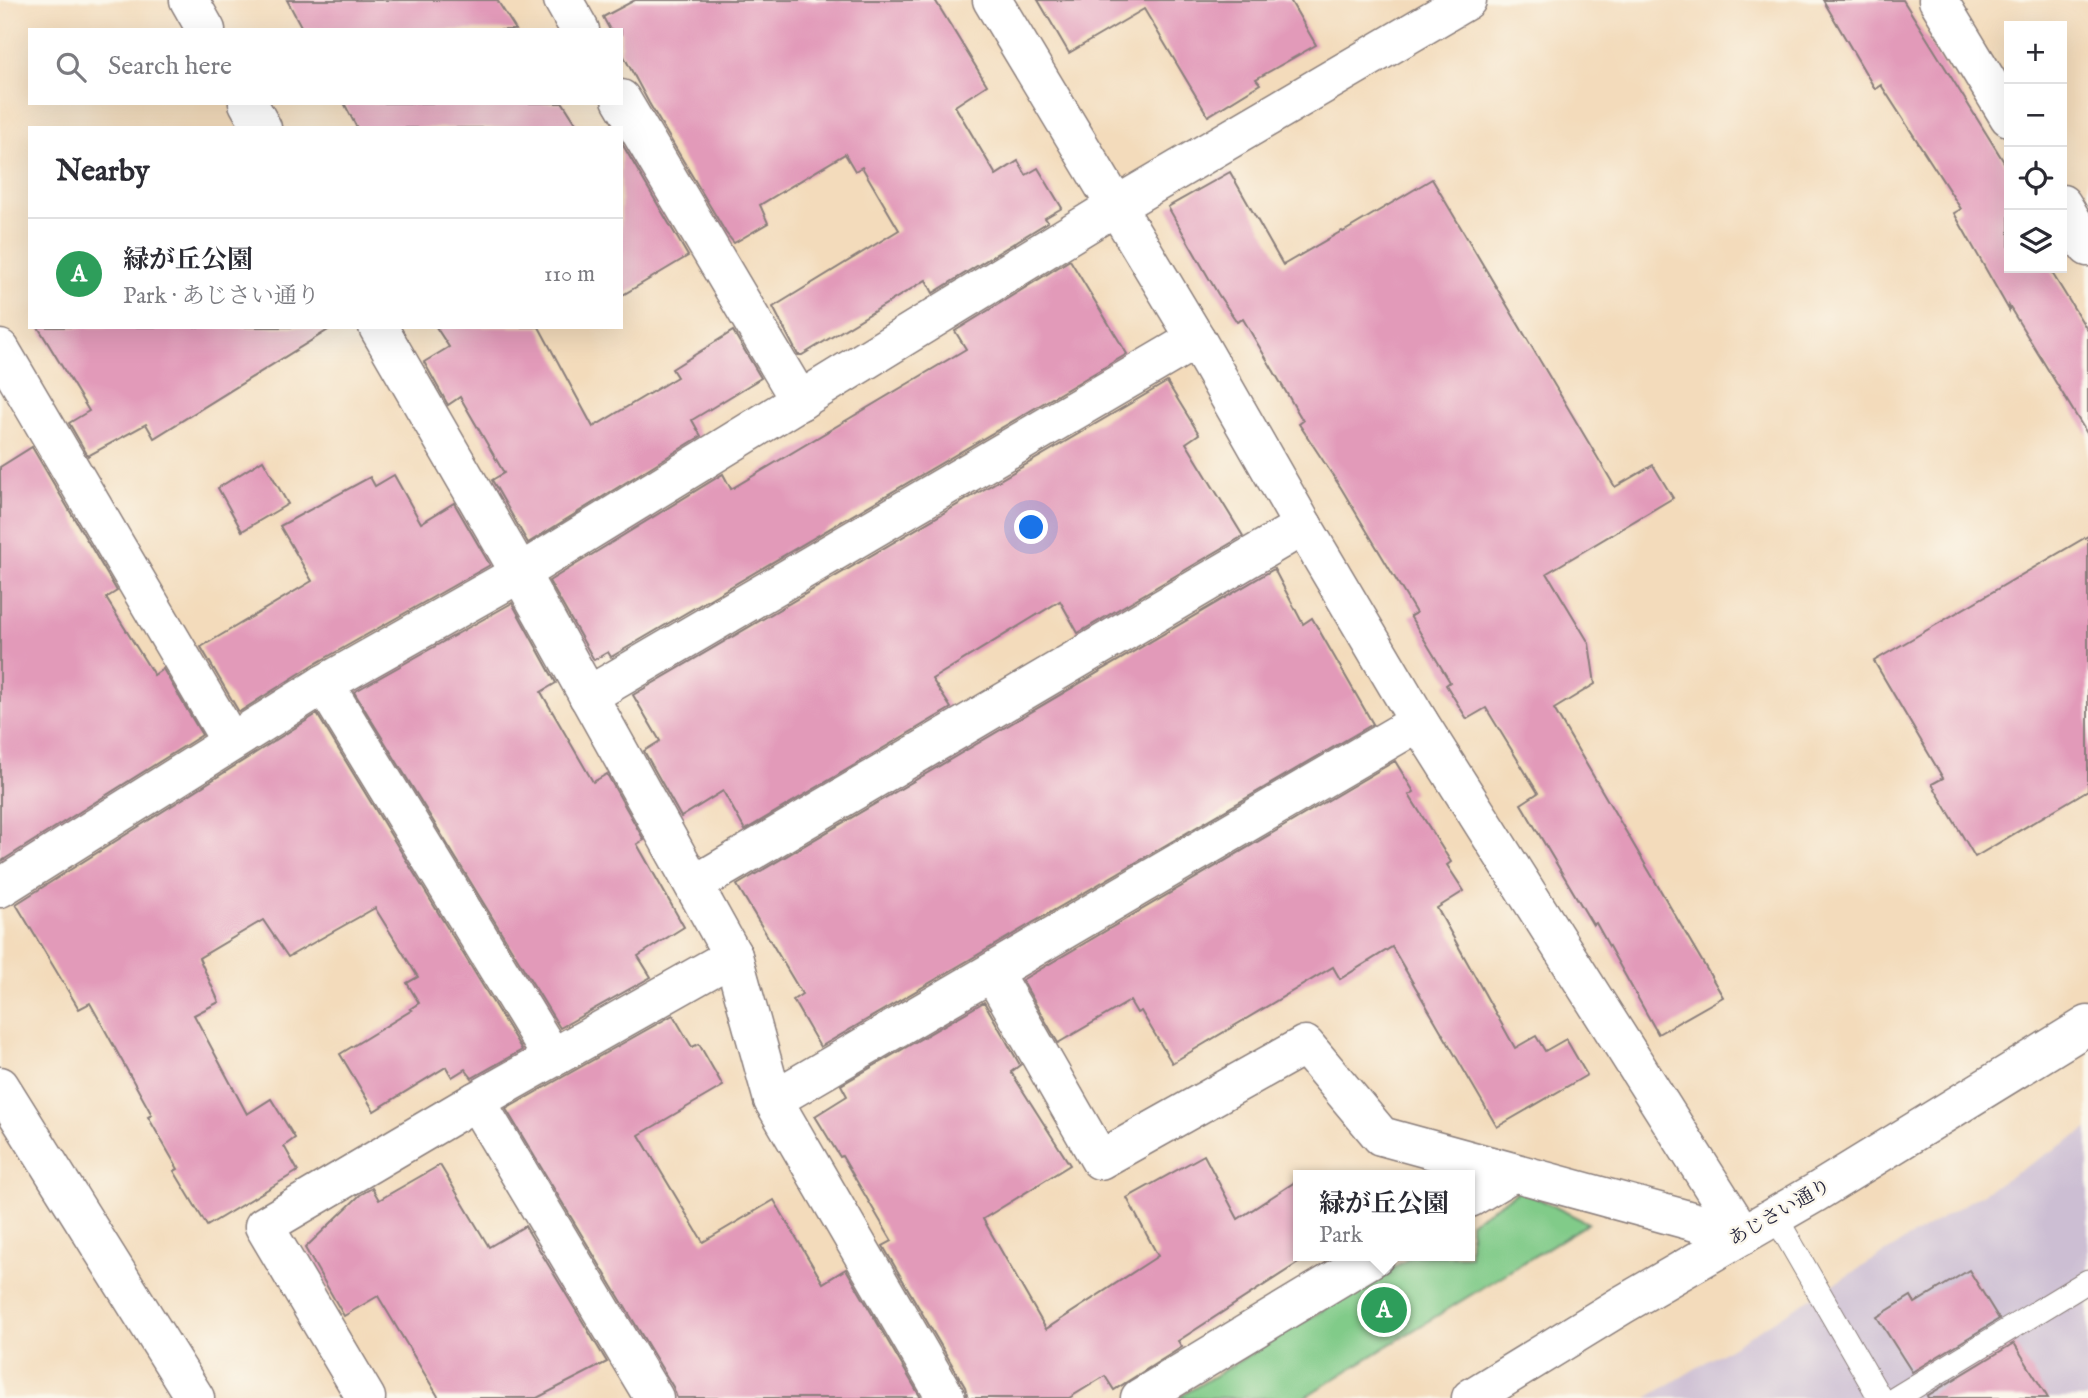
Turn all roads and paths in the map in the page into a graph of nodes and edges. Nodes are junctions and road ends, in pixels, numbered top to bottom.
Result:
1 (189, 0) edge
2 (563, 0) edge
3 (992, 0) edge
4 (1467, 0) edge
5 (1938, 0) edge
6 (205, 28) edge
7 (579, 28) edge
8 (623, 102) edge
9 (249, 105) edge
10 (2004, 109) edge
11 (261, 126) edge
12 (2088, 189) edge
13 (2067, 201) edge
14 (1116, 206) junction
15 (2066, 210) edge
16 (2088, 247) edge
17 (379, 329) edge
18 (1196, 339) junction
19 (0, 349) edge
20 (800, 401) junction
21 (1303, 526) junction
22 (520, 573) junction
23 (324, 684) junction
24 (588, 696) junction
25 (1419, 723) junction
26 (231, 742) junction
27 (694, 885) junction
28 (0, 888) edge
29 (733, 956) junction
30 (993, 974) junction
31 (2088, 1026) edge
32 (552, 1058) junction
33 (0, 1086) edge
34 (773, 1100) junction
35 (476, 1101) junction
36 (1512, 1173) junction
37 (1475, 1195) edge
38 (1775, 1216) junction
39 (1743, 1235) junction
40 (1367, 1261) edge
41 (2088, 1281) edge
42 (195, 1398) edge
43 (366, 1398) edge
44 (654, 1398) edge
45 (946, 1398) edge
46 (1140, 1398) edge
47 (1471, 1398) edge
48 (1880, 1398) edge
49 (1896, 1398) edge

1 - 6 street
2 - 7 street
3 - 14 street
4 - 14 street
5 - 10 street
8 - 20 street
9 - 11 street
12 - 13 street
14 - 18 street
14 - 20 street
15 - 16 street
17 - 22 street
18 - 21 street
18 - 24 street
19 - 26 street
20 - 22 street
21 - 25 street
21 - 27 street
22 - 23 street
22 - 24 street
23 - 26 street
23 - 32 street
24 - 27 street
25 - 30 street
25 - 39 street
26 - 28 street
27 - 29 street
29 - 32 street
29 - 34 street
30 - 34 street
30 - 36 street
31 - 38 street, あじさい通り
32 - 35 street
33 - 42 street
34 - 45 street
35 - 43 street
35 - 44 street
36 - 37 street
36 - 39 street
38 - 39 street, あじさい通り
38 - 48 lane
39 - 47 street, あじさい通り
40 - 46 street
41 - 49 lane

